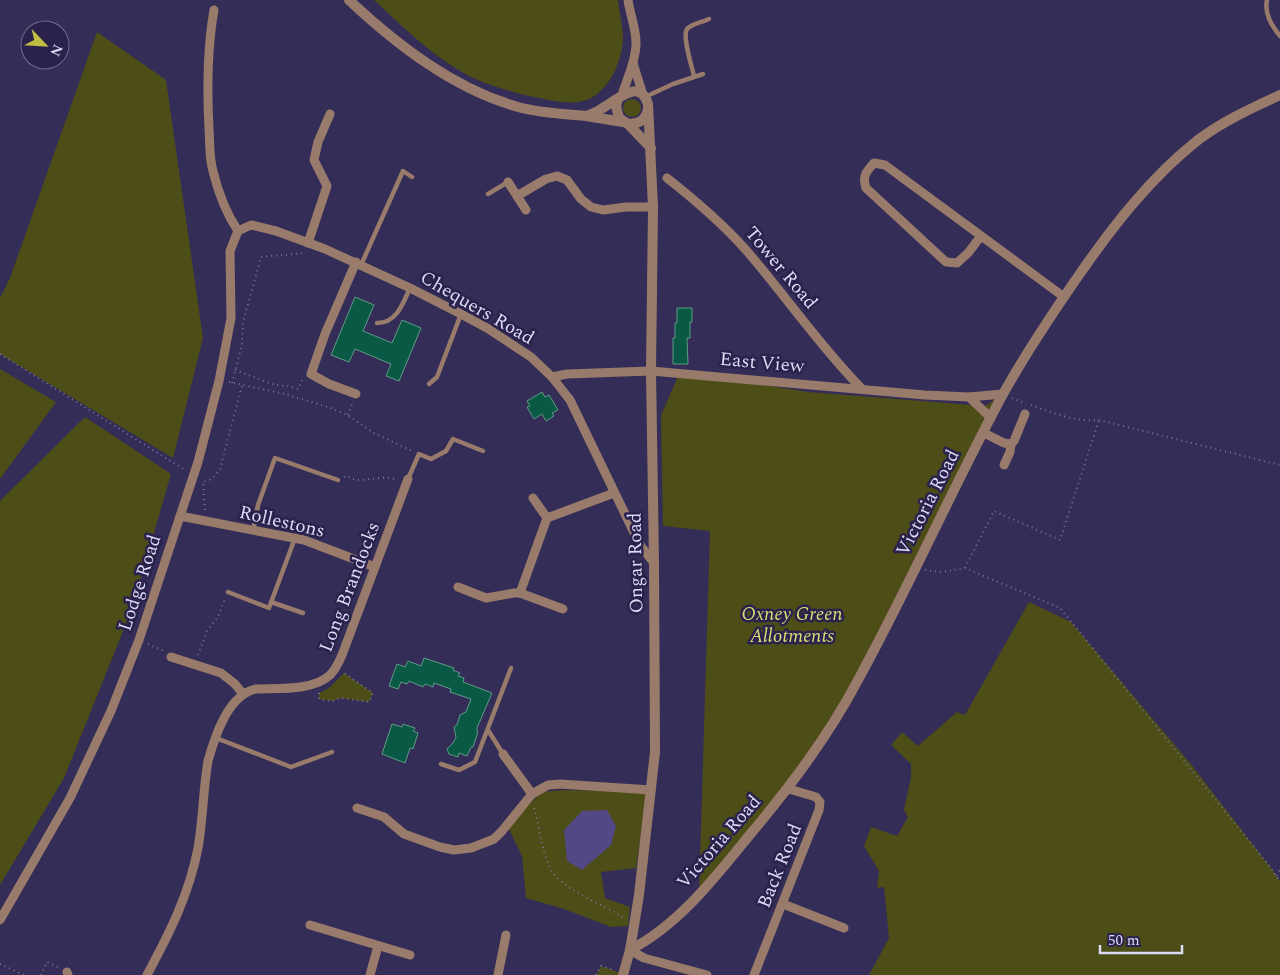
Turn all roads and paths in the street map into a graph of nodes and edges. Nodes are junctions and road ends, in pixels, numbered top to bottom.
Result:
1 (349, 0) edge
2 (628, 0) edge
3 (1267, 0) edge
4 (214, 10) dead end
5 (709, 19) dead end
6 (1280, 36) edge
7 (633, 63) junction
8 (703, 74) dead end
9 (694, 76) junction
10 (1280, 95) edge
11 (644, 96) junction
12 (620, 97) junction
13 (648, 108) junction
14 (330, 114) dead end
15 (588, 116) junction
16 (626, 123) junction
17 (651, 148) junction
18 (412, 177) dead end
19 (667, 178) dead end
20 (508, 182) joint
21 (488, 194) dead end
22 (517, 196) junction
23 (653, 207) junction
24 (526, 210) dead end
25 (238, 231) junction
26 (981, 236) junction
27 (308, 243) junction
28 (305, 253) dead end
29 (358, 264) junction
30 (410, 288) junction
31 (1064, 297) junction
32 (461, 314) junction
33 (377, 323) dead end
34 (0, 354) edge
35 (235, 370) junction
36 (651, 371) junction
37 (311, 374) junction
38 (552, 377) junction
39 (219, 381) junction
40 (232, 383) junction
41 (429, 384) dead end
42 (242, 386) junction
43 (861, 388) junction
44 (356, 394) joint
45 (1003, 394) junction
46 (969, 397) junction
47 (1025, 414) dead end
48 (348, 415) junction
49 (991, 418) junction
50 (1099, 420) junction
51 (984, 433) junction
52 (1011, 444) junction
53 (483, 451) dead end
54 (419, 454) junction
55 (1004, 465) dead end
56 (1280, 465) edge
57 (193, 475) junction
58 (338, 480) joint
59 (408, 481) junction
60 (614, 492) junction
61 (534, 498) dead end
62 (180, 516) junction
63 (547, 518) junction
64 (206, 522) junction
65 (253, 530) junction
66 (295, 538) junction
67 (654, 563) junction
68 (374, 567) junction
69 (965, 568) junction
70 (914, 569) junction
71 (458, 587) dead end
72 (228, 592) joint
73 (520, 593) junction
74 (271, 602) junction
75 (563, 609) dead end
76 (303, 613) dead end
77 (139, 640) junction
78 (171, 657) joint
79 (195, 665) junction
80 (336, 666) junction
81 (511, 668) dead end
82 (318, 683) junction
83 (243, 694) junction
84 (488, 730) junction
85 (216, 738) junction
86 (332, 752) dead end
87 (503, 754) joint
88 (441, 764) dead end
89 (789, 789) junction
90 (651, 790) junction
91 (532, 794) junction
92 (357, 808) dead end
93 (1280, 869) edge
94 (1277, 876) junction
95 (1280, 882) edge
96 (783, 904) junction
97 (0, 920) edge
98 (634, 925) junction
99 (310, 926) dead end
100 (844, 928) dead end
101 (506, 935) dead end
102 (378, 946) junction
103 (630, 950) junction
104 (410, 955) dead end
105 (0, 964) edge
106 (67, 973) edge
107 (623, 974) edge
108 (24, 975) edge
109 (41, 975) edge
110 (146, 975) edge
111 (370, 975) edge
112 (498, 975) edge
113 (596, 975) edge
114 (706, 975) edge
115 (754, 975) edge

1 - 15 street
2 - 7 street, Ongar Road
3 - 6 lane
4 - 25 street
5 - 9 lane
7 - 11 street, Ongar Road
7 - 12 street, Ongar Road
8 - 9 lane
9 - 11 lane
10 - 31 street, Victoria Road
11 - 12 street
11 - 13 street, Ongar Road
12 - 15 street
12 - 16 street, Ongar Road
13 - 16 street
13 - 17 street, Ongar Road
14 - 27 street
15 - 16 street
16 - 17 street
17 - 23 street, Ongar Road
18 - 29 lane
19 - 43 street, Tower Road
20 - 21 lane
20 - 22 street
22 - 23 street
22 - 24 street
23 - 36 street, Ongar Road
25 - 27 street, Chequers Road
25 - 39 street, Lodge Road
26 - 26 street
26 - 31 street
27 - 29 street, Chequers Road
28 - 35 path
29 - 30 street, Chequers Road
29 - 37 street
30 - 32 street, Chequers Road
30 - 33 lane
31 - 45 street, Victoria Road
32 - 38 street, Chequers Road
32 - 41 lane
34 - 57 path
35 - 37 path
35 - 40 path
36 - 38 street, East View
36 - 43 street, East View
36 - 67 street, Ongar Road
37 - 44 street
38 - 60 street, Chequers Road
39 - 40 path
39 - 57 street, Lodge Road
40 - 42 path
42 - 48 path
42 - 64 path
43 - 46 street, East View
44 - 48 path
45 - 46 street, East View
45 - 49 street, Victoria Road
45 - 50 path
46 - 49 street
47 - 52 street
48 - 54 path
49 - 51 street, Victoria Road
50 - 56 path
50 - 69 path
51 - 52 street
51 - 70 street, Victoria Road
52 - 55 street
53 - 54 lane
54 - 59 lane
57 - 62 street, Lodge Road
58 - 59 path
58 - 65 lane
59 - 68 street, Long Brandocks
60 - 63 street
60 - 67 street, Chequers Road
61 - 63 street
62 - 64 street, Rollestons
62 - 77 street, Lodge Road
63 - 73 street
64 - 65 street, Rollestons
65 - 66 street, Rollestons
66 - 68 street, Rollestons
66 - 74 lane
67 - 90 street, Ongar Road
68 - 80 street, Long Brandocks
69 - 70 path
69 - 94 path
70 - 89 street, Victoria Road
71 - 73 street
72 - 74 lane
72 - 79 path
73 - 75 street
74 - 76 lane
77 - 78 path
77 - 97 street, Lodge Road
78 - 79 street
79 - 83 street
80 - 82 street, Long Brandocks
80 - 82 path
81 - 84 lane
82 - 83 street
83 - 85 street
84 - 87 lane
84 - 88 lane
85 - 86 lane
85 - 110 street
87 - 91 street
89 - 96 street, Back Road
89 - 103 street, Victoria Road
90 - 91 street
90 - 98 street, Ongar Road
91 - 92 street
91 - 98 path
93 - 94 path
94 - 95 path
96 - 100 street
96 - 115 street, Back Road
98 - 103 street, Ongar Road
99 - 102 street
101 - 112 street
102 - 104 street
102 - 111 street
103 - 107 street, Ongar Road
103 - 114 street
105 - 108 path
106 - 109 path
107 - 113 path

